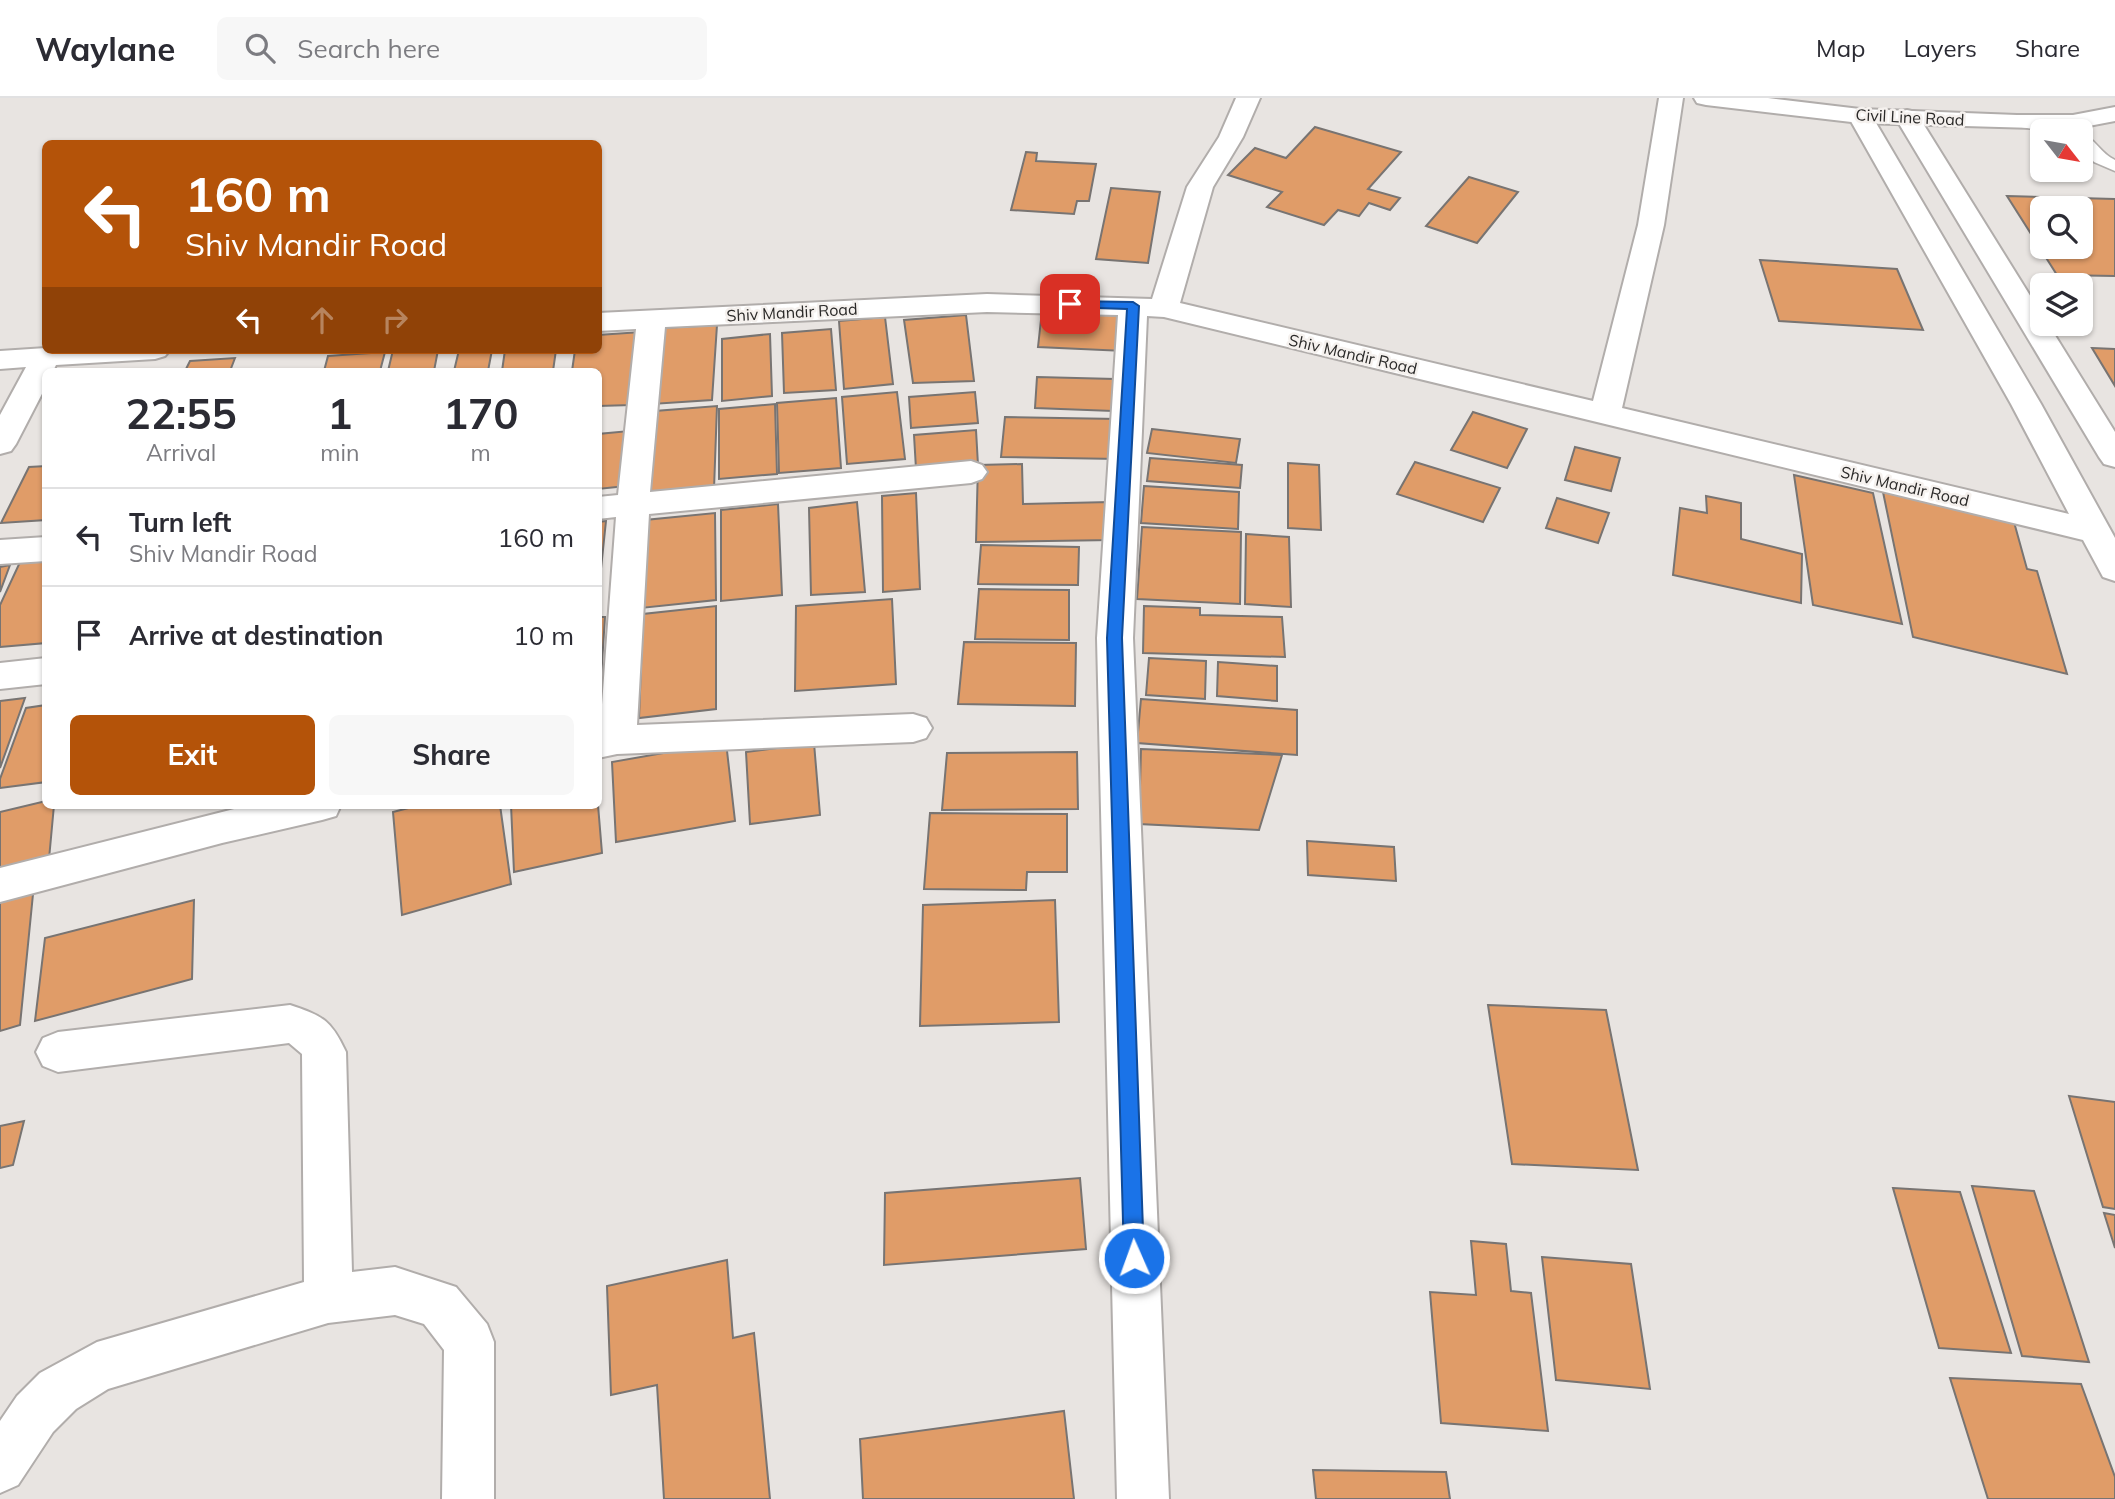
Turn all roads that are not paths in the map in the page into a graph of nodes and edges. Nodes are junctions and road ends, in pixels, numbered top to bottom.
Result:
1 (1248, 98) edge
2 (1671, 98) edge
3 (1706, 98) edge
4 (2115, 114) edge
5 (1860, 116) junction
6 (1907, 117) junction
7 (2093, 122) edge
8 (2030, 124) edge
9 (2093, 130) edge
10 (2115, 130) edge
11 (2093, 153) edge
12 (2115, 166) edge
13 (1149, 307) junction
14 (651, 318) junction
15 (602, 322) edge
16 (93, 354) edge
17 (47, 357) junction
18 (0, 360) edge
19 (2026, 404) junction
20 (2083, 405) junction
21 (1605, 414) junction
22 (0, 444) edge
23 (2115, 457) edge
24 (971, 472) dead end
25 (633, 506) junction
26 (602, 508) edge
27 (2093, 531) junction
28 (42, 549) edge
29 (0, 552) edge
30 (2115, 569) edge
31 (42, 671) edge
32 (0, 676) edge
33 (913, 728) dead end
34 (608, 742) edge
35 (304, 809) edge
36 (0, 885) edge
37 (58, 1052) dead end
38 (328, 1299) junction
39 (0, 1467) edge
40 (468, 1499) edge
41 (1143, 1499) edge

1 - 13 street
2 - 21 street
3 - 5 street, Civil Line Road
4 - 7 street
5 - 6 street, Civil Line Road
5 - 19 street
6 - 8 street, Civil Line Road
6 - 20 street
9 - 10 street
11 - 12 lane
13 - 14 street, Shiv Mandir Road
13 - 21 street, Shiv Mandir Road
13 - 41 street
14 - 15 street, Shiv Mandir Road
14 - 25 street
16 - 17 street
17 - 18 street
17 - 22 street
19 - 20 street
19 - 27 street
20 - 23 street
21 - 27 street, Shiv Mandir Road
24 - 25 street
25 - 26 street
25 - 34 street
27 - 30 street
28 - 29 street
31 - 32 street
33 - 34 street
35 - 36 street
37 - 38 street
38 - 39 street
38 - 40 street

